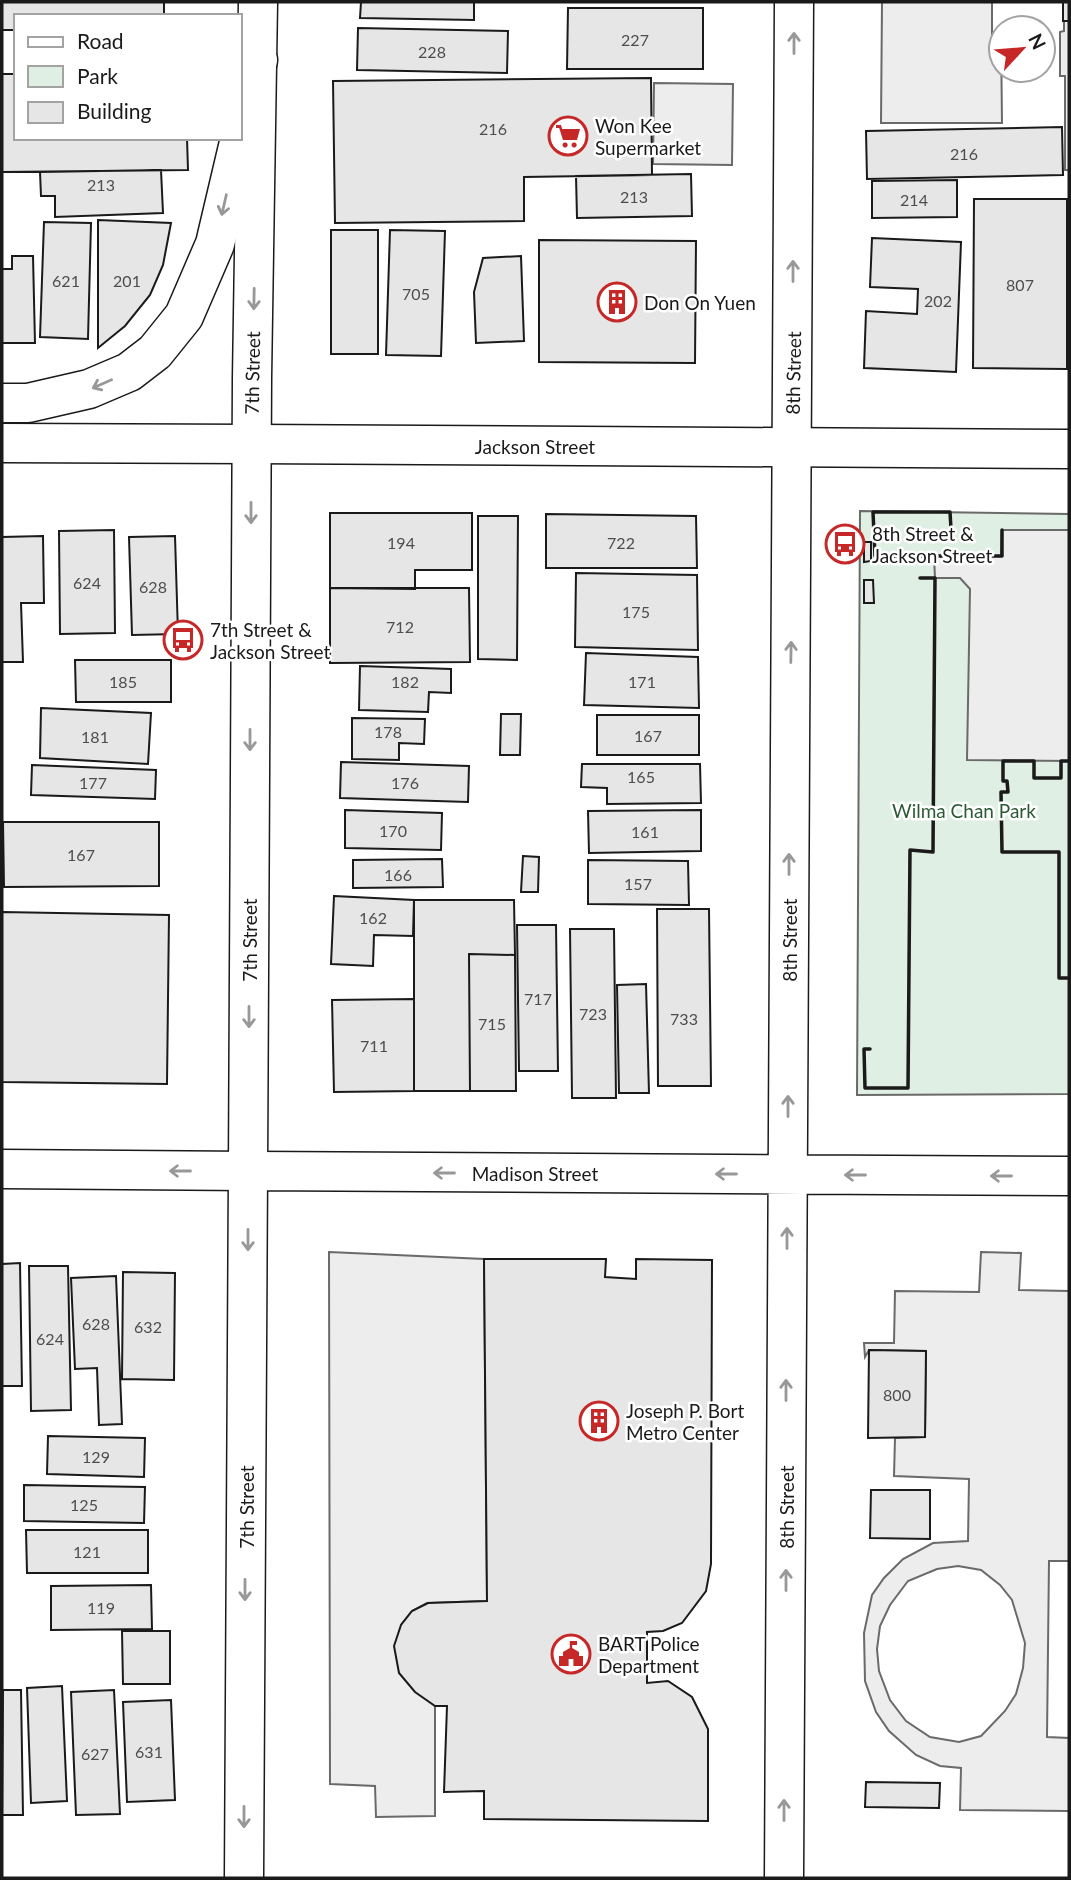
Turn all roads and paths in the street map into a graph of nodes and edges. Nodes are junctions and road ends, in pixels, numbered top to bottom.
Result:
1 (258, 2) edge
2 (794, 2) edge
3 (258, 60) junction
4 (242, 129) edge
5 (240, 140) edge
6 (2, 403) edge
7 (2, 443) edge
8 (252, 444) junction
9 (792, 448) junction
10 (1069, 449) edge
11 (2, 1169) edge
12 (248, 1171) junction
13 (788, 1175) junction
14 (1069, 1176) edge
15 (244, 1878) edge
16 (784, 1878) edge

1 - 3 main road, 7th Street
9 -> 2 main road, 8th Street
3 - 4 main road
3 -> 8 main road, 7th Street
5 -> 6 main road
7 - 8 main road, Jackson Street
8 - 9 main road, Jackson Street
8 -> 12 main road, 7th Street
9 - 10 main road, Jackson Street
13 -> 9 main road, 8th Street
12 -> 11 main road, Madison Street
13 -> 12 main road, Madison Street
12 -> 15 main road, 7th Street
14 -> 13 main road, Madison Street
16 -> 13 main road, 8th Street

